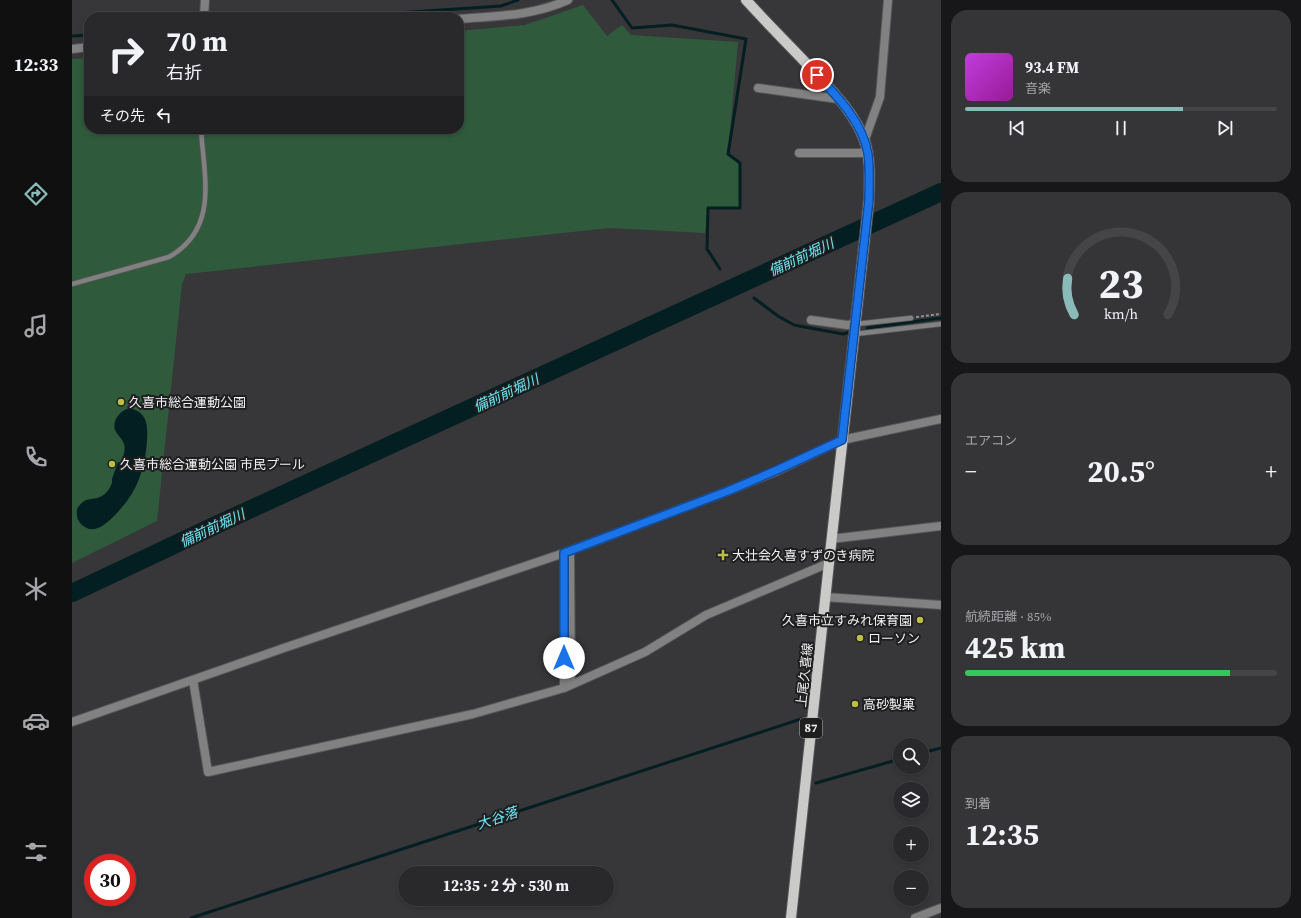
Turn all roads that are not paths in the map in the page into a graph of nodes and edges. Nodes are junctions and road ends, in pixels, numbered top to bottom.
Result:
1 (205, 0) edge
2 (568, 0) edge
3 (746, 0) edge
4 (888, 0) edge
5 (204, 12) edge
6 (464, 19) edge
7 (84, 48) edge
8 (72, 49) edge
9 (758, 88) dead end
10 (838, 99) junction
11 (201, 134) edge
12 (864, 142) junction
13 (799, 153) dead end
14 (868, 153) junction
15 (72, 284) edge
16 (911, 318) road end
17 (811, 320) dead end
18 (941, 324) edge
19 (856, 329) junction
20 (941, 418) edge
21 (842, 440) junction
22 (941, 526) edge
23 (831, 539) junction
24 (567, 552) junction
25 (828, 563) junction
26 (825, 597) junction
27 (941, 605) edge
28 (193, 680) junction
29 (568, 687) junction
30 (72, 722) edge
31 (941, 908) edge
32 (791, 918) edge
33 (915, 918) edge

1 - 5 street
2 - 6 street
3 - 10 main road, 上尾久喜線 / 87
4 - 12 street
7 - 8 street
9 - 10 street
10 - 12 main road, 上尾久喜線 / 87
11 - 15 lane
12 - 14 main road, 上尾久喜線 / 87
13 - 14 street
14 - 19 main road, 上尾久喜線 / 87
16 - 19 lane
17 - 19 street
18 - 19 lane
19 - 21 main road, 上尾久喜線 / 87
20 - 21 street
21 - 23 main road, 上尾久喜線 / 87
21 - 24 street
22 - 23 street
23 - 25 main road, 上尾久喜線 / 87
24 - 28 street
24 - 29 street
25 - 26 main road, 上尾久喜線 / 87
25 - 29 street
26 - 27 street
26 - 32 main road, 上尾久喜線 / 87
28 - 29 street
28 - 30 street
31 - 33 street

